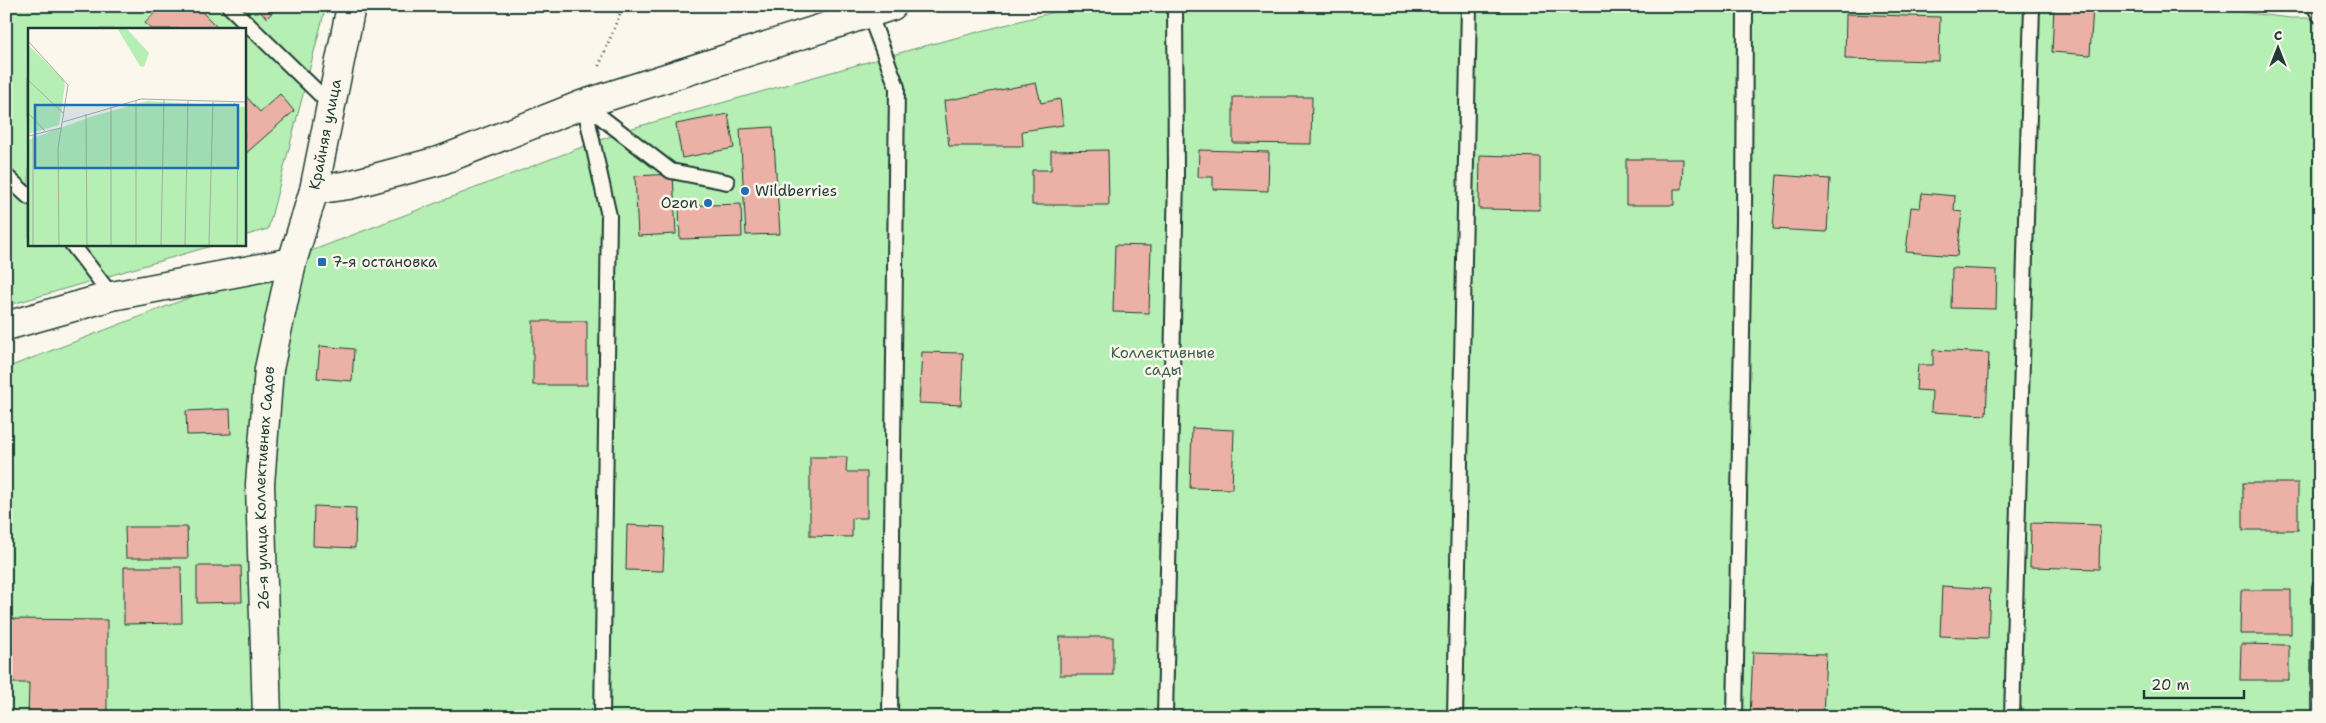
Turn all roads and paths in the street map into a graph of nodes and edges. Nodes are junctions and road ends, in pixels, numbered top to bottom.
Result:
1 (229, 6) edge
2 (350, 6) edge
3 (623, 6) edge
4 (1176, 6) edge
5 (1469, 6) edge
6 (1744, 6) edge
7 (2032, 6) edge
8 (2314, 6) edge
9 (881, 10) edge
10 (2320, 16) edge
11 (584, 104) junction
12 (331, 105) junction
13 (6, 176) edge
14 (727, 182) dead end
15 (314, 190) junction
16 (28, 196) edge
17 (73, 245) edge
18 (292, 262) junction
19 (112, 296) junction
20 (6, 326) edge
21 (2320, 587) edge
22 (267, 717) edge
23 (602, 717) edge
24 (890, 717) edge
25 (1165, 717) edge
26 (1455, 717) edge
27 (1735, 717) edge
28 (2012, 717) edge
29 (2319, 717) edge

1 - 12 lane
2 - 12 street, Крайняя улица
3 - 11 path
4 - 25 lane
5 - 26 lane
6 - 27 lane
7 - 28 lane
8 - 10 lane
9 - 11 street
9 - 24 lane
11 - 14 lane
11 - 15 street
11 - 23 lane
12 - 15 street, Крайняя улица
13 - 16 lane
15 - 18 street, Крайняя улица
17 - 19 lane
18 - 19 street
18 - 22 street, 26-я улица Коллективных Садов
19 - 20 street
21 - 29 lane

